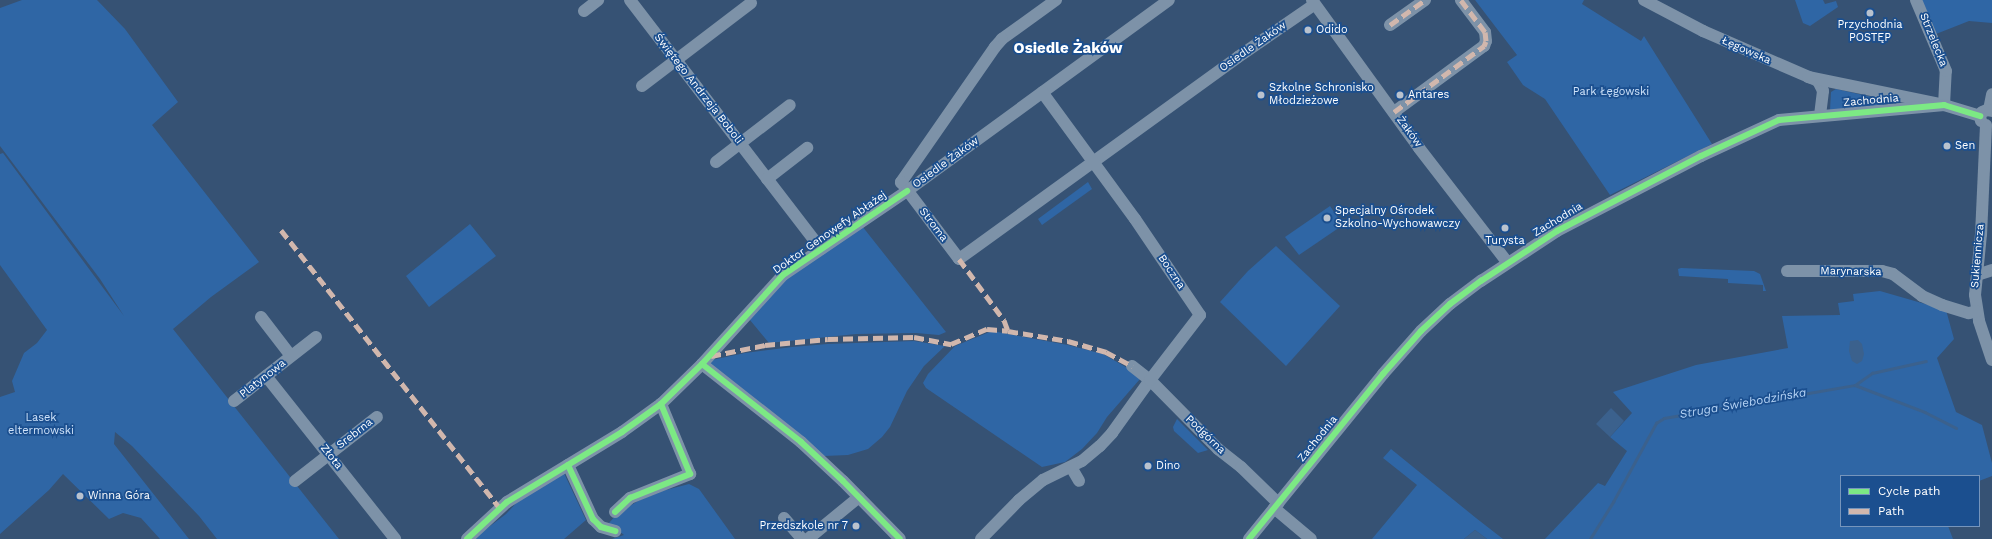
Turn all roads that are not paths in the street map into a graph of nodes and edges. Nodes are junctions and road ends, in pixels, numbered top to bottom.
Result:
1 (598, 0) edge
2 (630, 0) edge
3 (1056, 0) edge
4 (1169, 0) edge
5 (1425, 0) edge
6 (1461, 0) edge
7 (1644, 0) edge
8 (1916, 0) edge
9 (1313, 2) edge
10 (750, 3) dead end
11 (584, 11) dead end
12 (1390, 25) dead end
13 (676, 60) junction
14 (1808, 77) junction
15 (642, 86) dead end
16 (1042, 92) junction
17 (1992, 94) edge
18 (790, 105) dead end
19 (1944, 105) junction
20 (1394, 112) junction
21 (1820, 116) junction
22 (1988, 117) edge
23 (740, 143) junction
24 (807, 148) dead end
25 (716, 162) dead end
26 (1094, 162) junction
27 (767, 179) junction
28 (1988, 188) edge
29 (907, 191) junction
30 (821, 249) junction
31 (959, 260) joint
32 (1508, 263) junction
33 (1992, 270) edge
34 (1787, 271) dead end
35 (1977, 274) junction
36 (1977, 311) junction
37 (261, 317) dead end
38 (316, 337) dead end
39 (291, 356) junction
40 (1992, 360) edge
41 (702, 364) junction
42 (1132, 366) dead end
43 (266, 376) junction
44 (1150, 380) junction
45 (234, 401) dead end
46 (661, 404) junction
47 (377, 417) dead end
48 (329, 455) junction
49 (568, 465) junction
50 (1071, 467) junction
51 (295, 481) dead end
52 (1079, 481) dead end
53 (859, 497) junction
54 (1276, 505) junction
55 (615, 512) dead end
56 (784, 518) dead end
57 (615, 531) dead end
58 (395, 539) edge
59 (467, 539) edge
60 (802, 539) edge
61 (808, 539) edge
62 (900, 539) edge
63 (982, 539) edge
64 (1249, 539) edge
65 (1311, 539) edge

1 - 11 street
2 - 13 street, Świętego Andrzeja Boboli
3 - 29 street, Osiedle Żaków
4 - 16 street, Osiedle Żaków
5 - 12 street
6 - 20 street
7 - 14 street, Łęgowska
8 - 19 street, Strzelecka
9 - 20 street, Żaków
9 - 26 street, Osiedle Żaków
10 - 13 street
13 - 15 street
13 - 23 street, Świętego Andrzeja Boboli
14 - 19 street, Zachodnia
14 - 21 street, Łęgowska
16 - 26 street
16 - 29 street, Osiedle Żaków
17 - 22 street, Sukiennicza
18 - 23 street
19 - 21 street, Zachodnia
19 - 22 street, Zachodnia
20 - 32 street, Żaków
21 - 32 street, Zachodnia
22 - 28 street, Sukiennicza
23 - 25 street
23 - 27 street, Świętego Andrzeja Boboli
24 - 27 street
26 - 31 street, Osiedle Żaków
26 - 44 street, Boczna
27 - 30 street, Świętego Andrzeja Boboli
28 - 35 street, Sukiennicza
29 - 30 street, Doktor Genowefy Abłażej
29 - 31 street, Stroma
30 - 41 street, Doktor Genowefy Abłażej
32 - 54 street, Zachodnia
33 - 35 street
34 - 36 street, Marynarska
35 - 36 street, Sukiennicza
36 - 40 street, Sukiennicza
37 - 39 street, Platynowa
38 - 39 street, Platynowa
39 - 43 street, Platynowa
41 - 46 street, Doktor Genowefy Abłażej
41 - 53 street
42 - 44 street, Podgórna
43 - 45 street, Platynowa
43 - 48 street, Złota
44 - 50 street
44 - 54 street, Podgórna
46 - 49 street, Doktor Genowefy Abłażej
46 - 55 street
47 - 48 street, Srebrna
48 - 51 street, Srebrna
48 - 58 street, Złota
49 - 57 street
49 - 59 street, Doktor Genowefy Abłażej
50 - 52 street
50 - 63 street
53 - 61 street
53 - 62 street
54 - 64 street, Zachodnia
54 - 65 street, Podgórna
56 - 60 street

